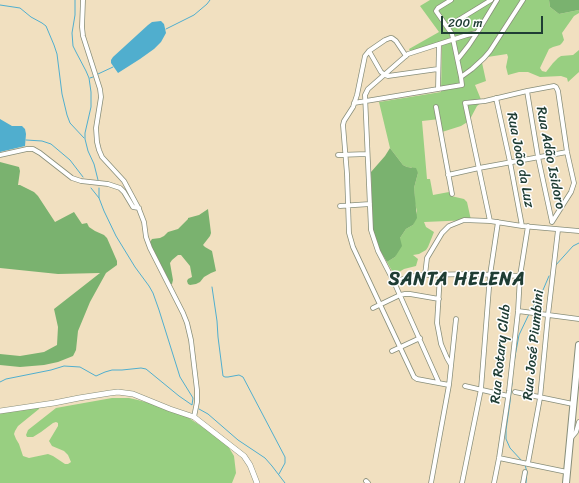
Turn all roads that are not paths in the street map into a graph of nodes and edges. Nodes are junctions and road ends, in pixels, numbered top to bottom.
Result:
1 (83, 0) edge
2 (451, 0) edge
3 (491, 0) edge
4 (497, 0) edge
5 (523, 0) edge
6 (447, 27) junction
7 (477, 33) junction
8 (454, 39) junction
9 (439, 44) junction
10 (369, 51) junction
11 (406, 56) junction
12 (458, 59) junction
13 (438, 69) junction
14 (384, 75) junction
15 (461, 77) junction
16 (438, 89) junction
17 (527, 91) junction
18 (357, 95) junction
19 (365, 95) junction
20 (496, 98) junction
21 (365, 102) junction
22 (354, 103) junction
23 (436, 107) dead end
24 (567, 152) junction
25 (346, 154) junction
26 (367, 154) junction
27 (0, 155) edge
28 (338, 155) dead end
29 (538, 157) junction
30 (510, 162) junction
31 (479, 168) junction
32 (448, 175) junction
33 (452, 194) dead end
34 (370, 204) junction
35 (348, 205) junction
36 (340, 206) dead end
37 (139, 208) junction
38 (490, 221) junction
39 (498, 222) junction
40 (552, 222) junction
41 (522, 226) junction
42 (528, 226) junction
43 (552, 229) junction
44 (558, 230) junction
45 (579, 231) edge
46 (425, 275) junction
47 (440, 275) junction
48 (490, 275) junction
49 (520, 276) junction
50 (394, 282) junction
51 (400, 296) junction
52 (439, 299) junction
53 (380, 304) junction
54 (373, 308) dead end
55 (518, 311) junction
56 (548, 315) junction
57 (456, 319) dead end
58 (579, 319) edge
59 (420, 338) junction
60 (579, 345) edge
61 (400, 347) junction
62 (392, 351) dead end
63 (450, 365) junction
64 (439, 383) junction
65 (449, 385) junction
66 (465, 386) dead end
67 (481, 389) junction
68 (515, 392) dead end
69 (508, 396) junction
70 (540, 398) junction
71 (573, 404) junction
72 (0, 411) edge
73 (194, 417) junction
74 (579, 422) edge
75 (571, 438) junction
76 (499, 458) junction
77 (525, 463) junction
78 (525, 472) dead end
79 (567, 472) junction
80 (257, 483) edge
81 (432, 483) edge
82 (462, 483) edge
83 (494, 483) edge
84 (523, 483) edge
85 (566, 483) edge

1 - 37 street
2 - 6 street
3 - 6 street
4 - 7 street
5 - 15 street
6 - 8 street
7 - 8 street
7 - 12 street
8 - 9 street
8 - 12 street
9 - 11 street
9 - 13 street
10 - 11 street
10 - 14 street
10 - 18 street
11 - 14 street
12 - 15 street
13 - 14 street
13 - 16 street
14 - 19 street
15 - 16 street
16 - 21 street
17 - 20 street
17 - 24 street
17 - 29 street, Rua Adão Isidoro
18 - 19 street
18 - 22 street
19 - 21 street
20 - 30 street, Rua João da Luz
20 - 31 street
21 - 22 street
21 - 26 street
22 - 25 street
23 - 32 street
24 - 29 street
24 - 40 street
25 - 26 street
25 - 28 street
25 - 35 street
26 - 34 street
27 - 37 street
29 - 30 street
29 - 40 street, Rua Adão Isidoro
30 - 31 street
30 - 41 street, Rua João da Luz
31 - 32 street
31 - 38 street
32 - 33 street
34 - 35 street
34 - 50 street
35 - 36 street
35 - 53 street
37 - 73 street
38 - 39 street
38 - 46 street
39 - 41 street
39 - 48 street
40 - 43 street, Rua Adão Isidoro
41 - 42 street
42 - 43 street
42 - 49 street, Rua Rotary Club
43 - 44 street
44 - 45 street
44 - 56 street, Rua José Piumbini
46 - 47 street
46 - 50 street
47 - 48 street
47 - 52 street
48 - 49 street
48 - 67 street
49 - 55 street, Rua Rotary Club
50 - 51 street
51 - 52 street
51 - 53 street
51 - 59 street
52 - 63 street
53 - 54 street
53 - 61 street
55 - 56 street
55 - 69 street, Rua Rotary Club
56 - 58 street
56 - 70 street, Rua José Piumbini
57 - 63 street
59 - 61 street
59 - 64 street
60 - 71 main road
61 - 62 street
61 - 64 street
63 - 65 street
64 - 65 street
65 - 81 street
66 - 67 street
67 - 69 street
67 - 82 street
68 - 70 street
69 - 76 street, Rua Rotary Club
70 - 71 street
70 - 77 street, Rua José Piumbini
71 - 75 main road
72 - 73 street
73 - 80 street
74 - 75 street
75 - 79 main road
76 - 77 street
76 - 83 street, Rua Rotary Club
77 - 79 street
78 - 84 street
79 - 85 main road

